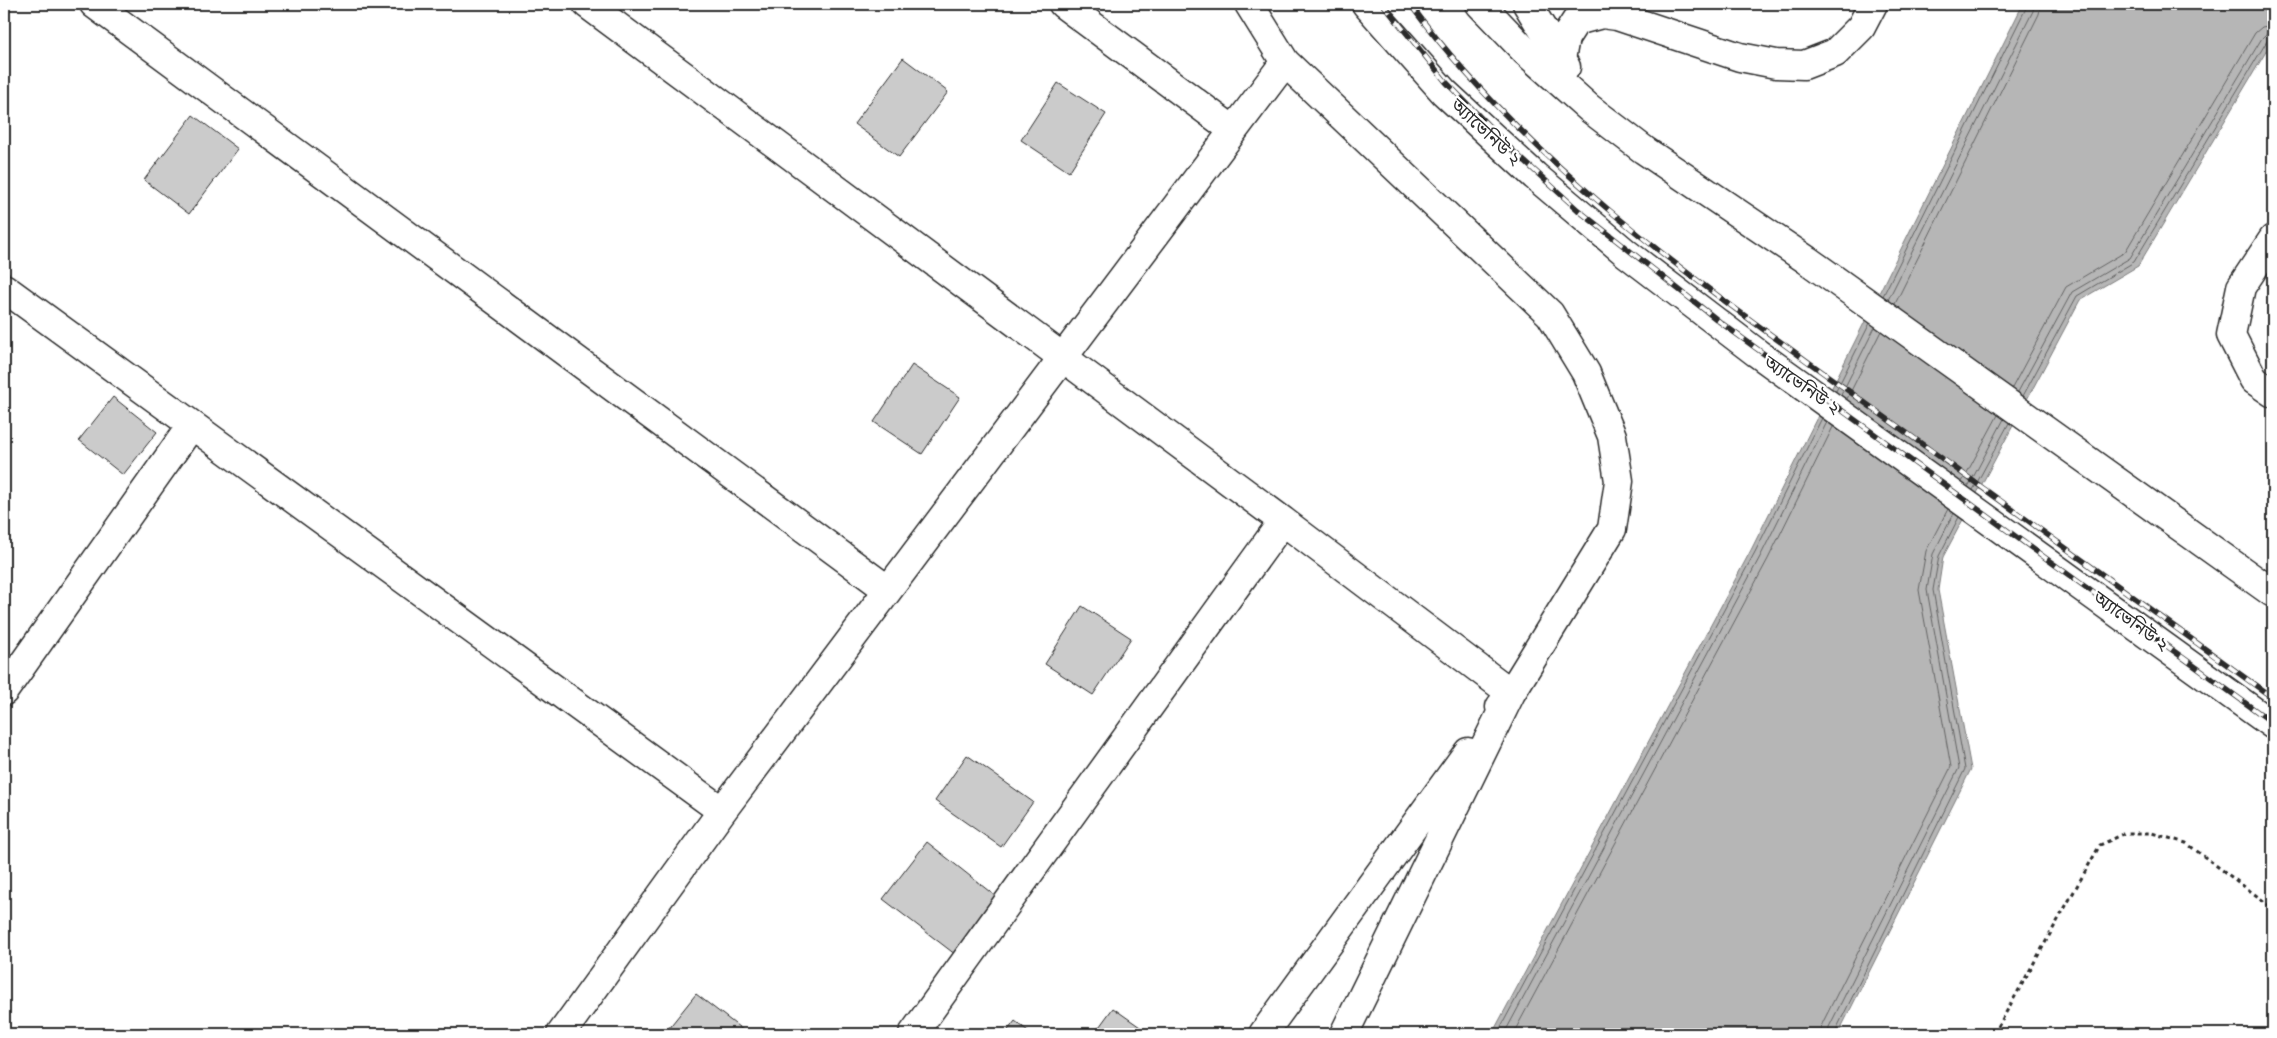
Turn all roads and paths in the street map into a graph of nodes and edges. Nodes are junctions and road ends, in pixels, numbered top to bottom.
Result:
1 (94, 4) edge
2 (587, 4) edge
3 (1063, 4) edge
4 (1249, 4) edge
5 (1366, 4) edge
6 (1480, 4) edge
7 (1526, 4) edge
8 (1873, 4) edge
9 (1561, 59) junction
10 (1285, 62) junction
11 (1589, 108) junction
12 (1234, 130) junction
13 (2273, 218) edge
14 (2273, 239) edge
15 (2241, 287) junction
16 (4, 288) edge
17 (1063, 357) junction
18 (2273, 393) edge
19 (191, 426) junction
20 (1283, 521) junction
21 (888, 590) junction
22 (2273, 593) edge
23 (4, 690) edge
24 (1511, 693) junction
25 (2273, 725) edge
26 (722, 812) junction
27 (2273, 908) edge
28 (561, 1034) edge
29 (913, 1034) edge
30 (1263, 1034) edge
31 (1344, 1034) edge
32 (1994, 1034) edge

1 - 21 street
2 - 17 street
3 - 12 street
4 - 10 street
5 - 25 street, অ্যাভেনিউ ২
6 - 11 street
7 - 9 street
8 - 9 street
9 - 11 street
10 - 12 street
10 - 24 street
11 - 22 street
12 - 17 street
13 - 15 street
14 - 15 street
15 - 18 street
16 - 19 street
17 - 20 street
17 - 21 street
19 - 23 street
19 - 26 street
20 - 24 street
20 - 29 street
21 - 26 street
24 - 30 street
24 - 31 street
26 - 28 street
27 - 32 path

